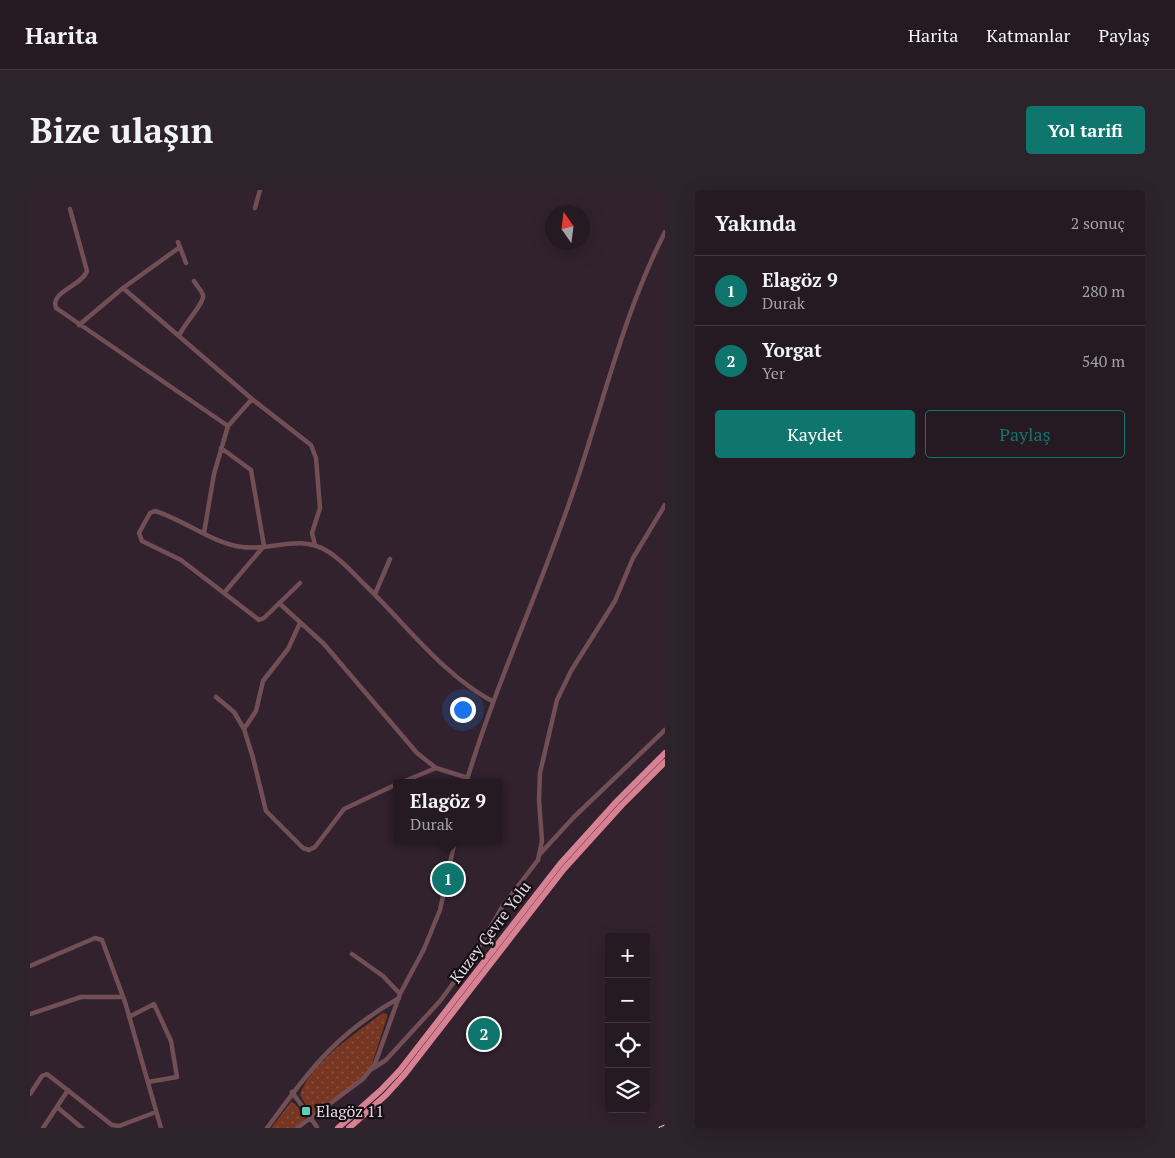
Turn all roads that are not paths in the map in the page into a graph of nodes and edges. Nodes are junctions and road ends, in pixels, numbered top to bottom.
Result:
1 (260, 190) edge
2 (70, 208) dead end
3 (255, 208) dead end
4 (665, 232) edge
5 (178, 242) dead end
6 (659, 244) junction
7 (665, 246) edge
8 (180, 247) junction
9 (186, 263) dead end
10 (194, 281) dead end
11 (123, 288) junction
12 (79, 325) junction
13 (179, 336) junction
14 (252, 399) junction
15 (228, 426) junction
16 (221, 448) junction
17 (665, 505) edge
18 (204, 532) junction
19 (315, 545) junction
20 (264, 546) junction
21 (390, 559) dead end
22 (300, 583) dead end
23 (224, 593) junction
24 (375, 594) junction
25 (279, 604) junction
26 (300, 623) junction
27 (216, 696) dead end
28 (492, 701) junction
29 (244, 729) junction
30 (665, 730) edge
31 (665, 754) edge
32 (665, 762) edge
33 (436, 768) junction
34 (410, 779) edge
35 (464, 779) edge
36 (467, 779) edge
37 (393, 786) edge
38 (454, 844) edge
39 (540, 855) junction
40 (352, 954) dead end
41 (30, 966) edge
42 (400, 996) junction
43 (123, 997) junction
44 (30, 1014) edge
45 (129, 1017) junction
46 (372, 1069) junction
47 (148, 1082) junction
48 (68, 1090) junction
49 (292, 1092) junction
50 (30, 1094) edge
51 (57, 1107) junction
52 (156, 1112) junction
53 (311, 1118) junction
54 (317, 1127) dead end
55 (43, 1128) edge
56 (82, 1128) edge
57 (161, 1128) edge
58 (267, 1128) edge
59 (297, 1128) edge
60 (338, 1128) edge
61 (349, 1128) edge

1 - 3 street
2 - 12 street
4 - 6 street
5 - 8 street
6 - 7 street
6 - 28 street
8 - 9 street
8 - 11 street
10 - 13 street
11 - 12 street
11 - 13 street
12 - 15 street
13 - 14 street
14 - 15 street
14 - 19 street
15 - 16 street
16 - 18 street
16 - 20 street
17 - 39 street
18 - 20 street
18 - 23 street
19 - 20 street
19 - 24 street
20 - 23 street
21 - 24 street
22 - 25 street
23 - 25 street
24 - 28 street
25 - 26 street
26 - 29 street
26 - 33 street
27 - 29 street
28 - 36 street
29 - 37 street
30 - 39 street
31 - 60 highway, Kuzey Çevre Yolu
32 - 61 highway, Kuzey Çevre Yolu
33 - 34 street
33 - 35 street
38 - 42 street
39 - 46 street
40 - 42 street
41 - 43 street
42 - 46 street
42 - 49 street
43 - 44 street
43 - 45 street
45 - 47 street
45 - 47 street
46 - 53 street
47 - 52 street
48 - 50 street
48 - 51 street
48 - 52 street
49 - 53 street
49 - 58 street
51 - 55 street
51 - 56 street
52 - 57 street
53 - 54 street
53 - 59 street

